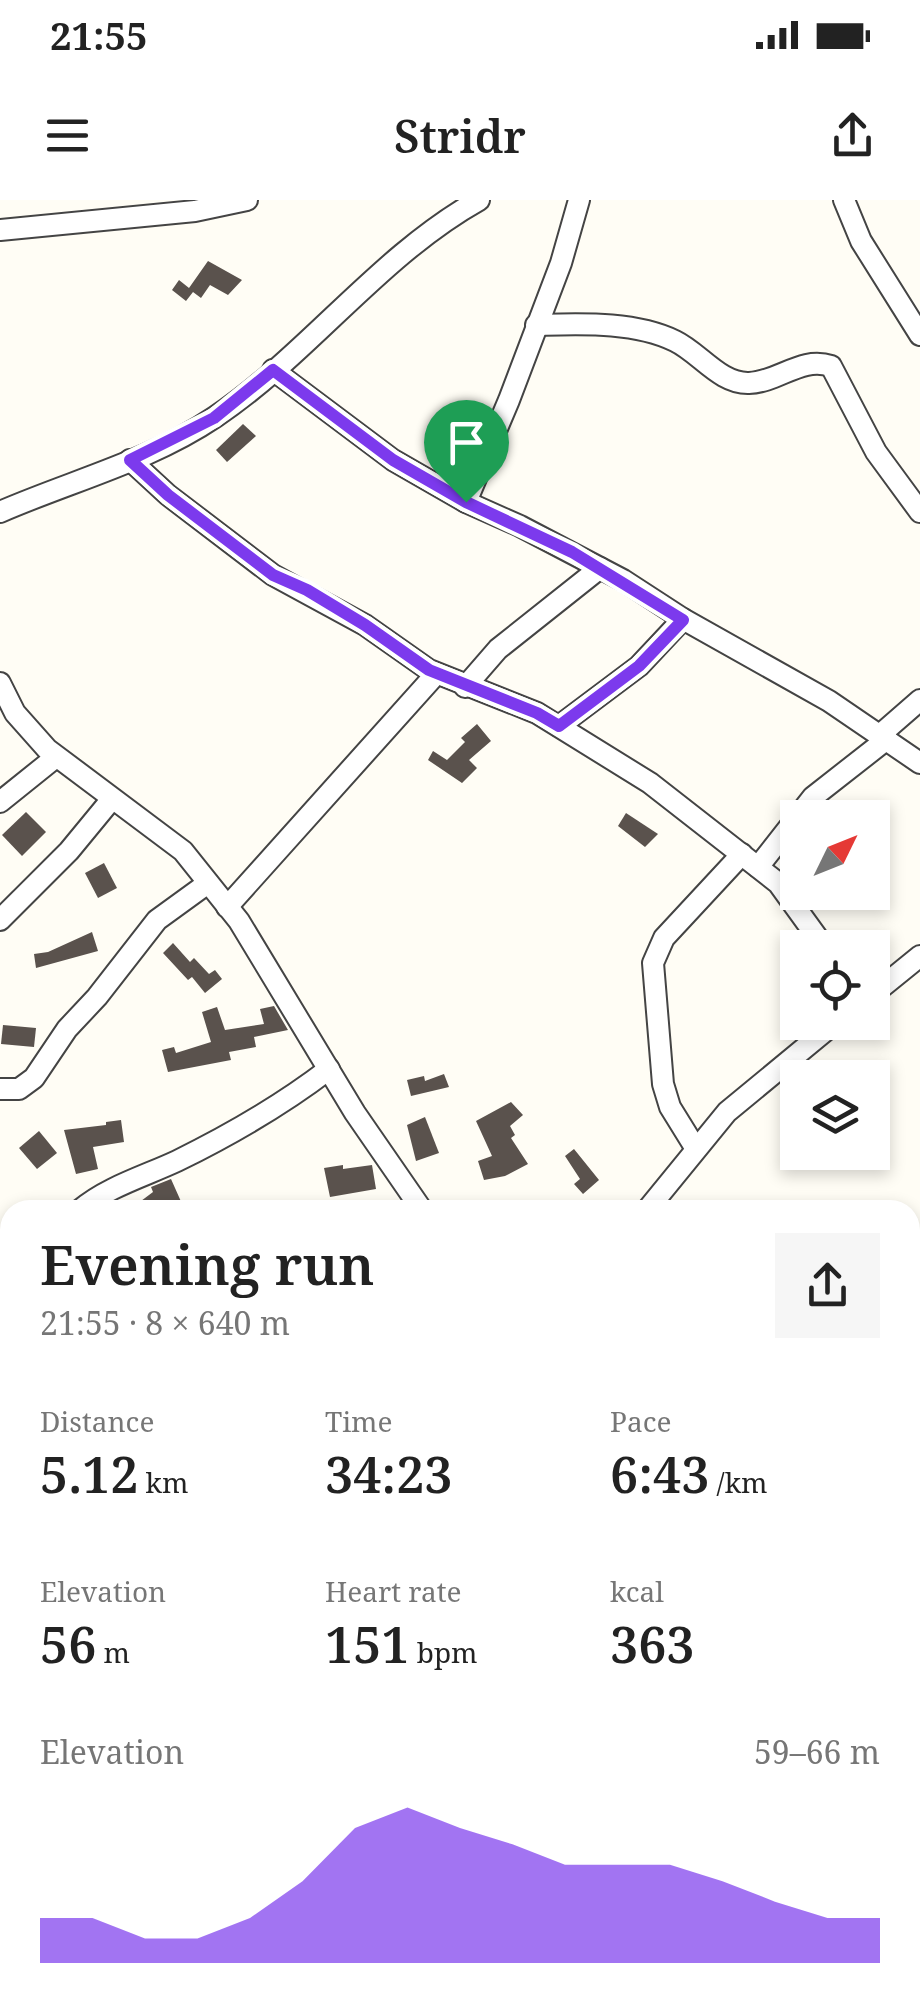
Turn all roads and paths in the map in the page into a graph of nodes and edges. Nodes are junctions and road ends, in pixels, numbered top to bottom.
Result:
1 (479, 200) edge
2 (579, 200) edge
3 (844, 200) edge
4 (234, 201) edge
5 (0, 230) edge
6 (536, 325) junction
7 (920, 335) edge
8 (273, 370) junction
9 (130, 460) junction
10 (466, 502) junction
11 (0, 512) edge
12 (920, 512) edge
13 (600, 568) junction
14 (683, 620) junction
15 (436, 674) junction
16 (0, 683) edge
17 (465, 687) junction
18 (920, 700) edge
19 (559, 726) junction
20 (884, 737) junction
21 (56, 756) junction
22 (920, 763) edge
23 (111, 800) junction
24 (0, 802) edge
25 (750, 861) junction
26 (208, 883) junction
27 (227, 906) junction
28 (0, 920) edge
29 (811, 930) edge
30 (920, 956) edge
31 (890, 980) edge
32 (814, 1040) edge
33 (329, 1069) junction
34 (0, 1089) edge
35 (696, 1148) junction
36 (96, 1200) edge
37 (415, 1200) edge
38 (655, 1200) edge

1 - 8 street
2 - 6 street
3 - 7 street
4 - 5 street
6 - 10 street
6 - 12 street
8 - 9 street
8 - 10 street
9 - 11 street
9 - 15 street
10 - 13 street
13 - 14 street
13 - 17 street
14 - 19 street
14 - 20 street
15 - 17 street
15 - 27 street
16 - 21 street
17 - 19 street
18 - 20 street
19 - 25 street
20 - 22 street
20 - 25 street
21 - 23 street
21 - 24 street
23 - 26 street
23 - 28 street
25 - 29 street
25 - 35 street
26 - 27 street
26 - 34 street
27 - 33 street
30 - 31 street
32 - 35 street
33 - 36 street
33 - 37 street
35 - 38 street

